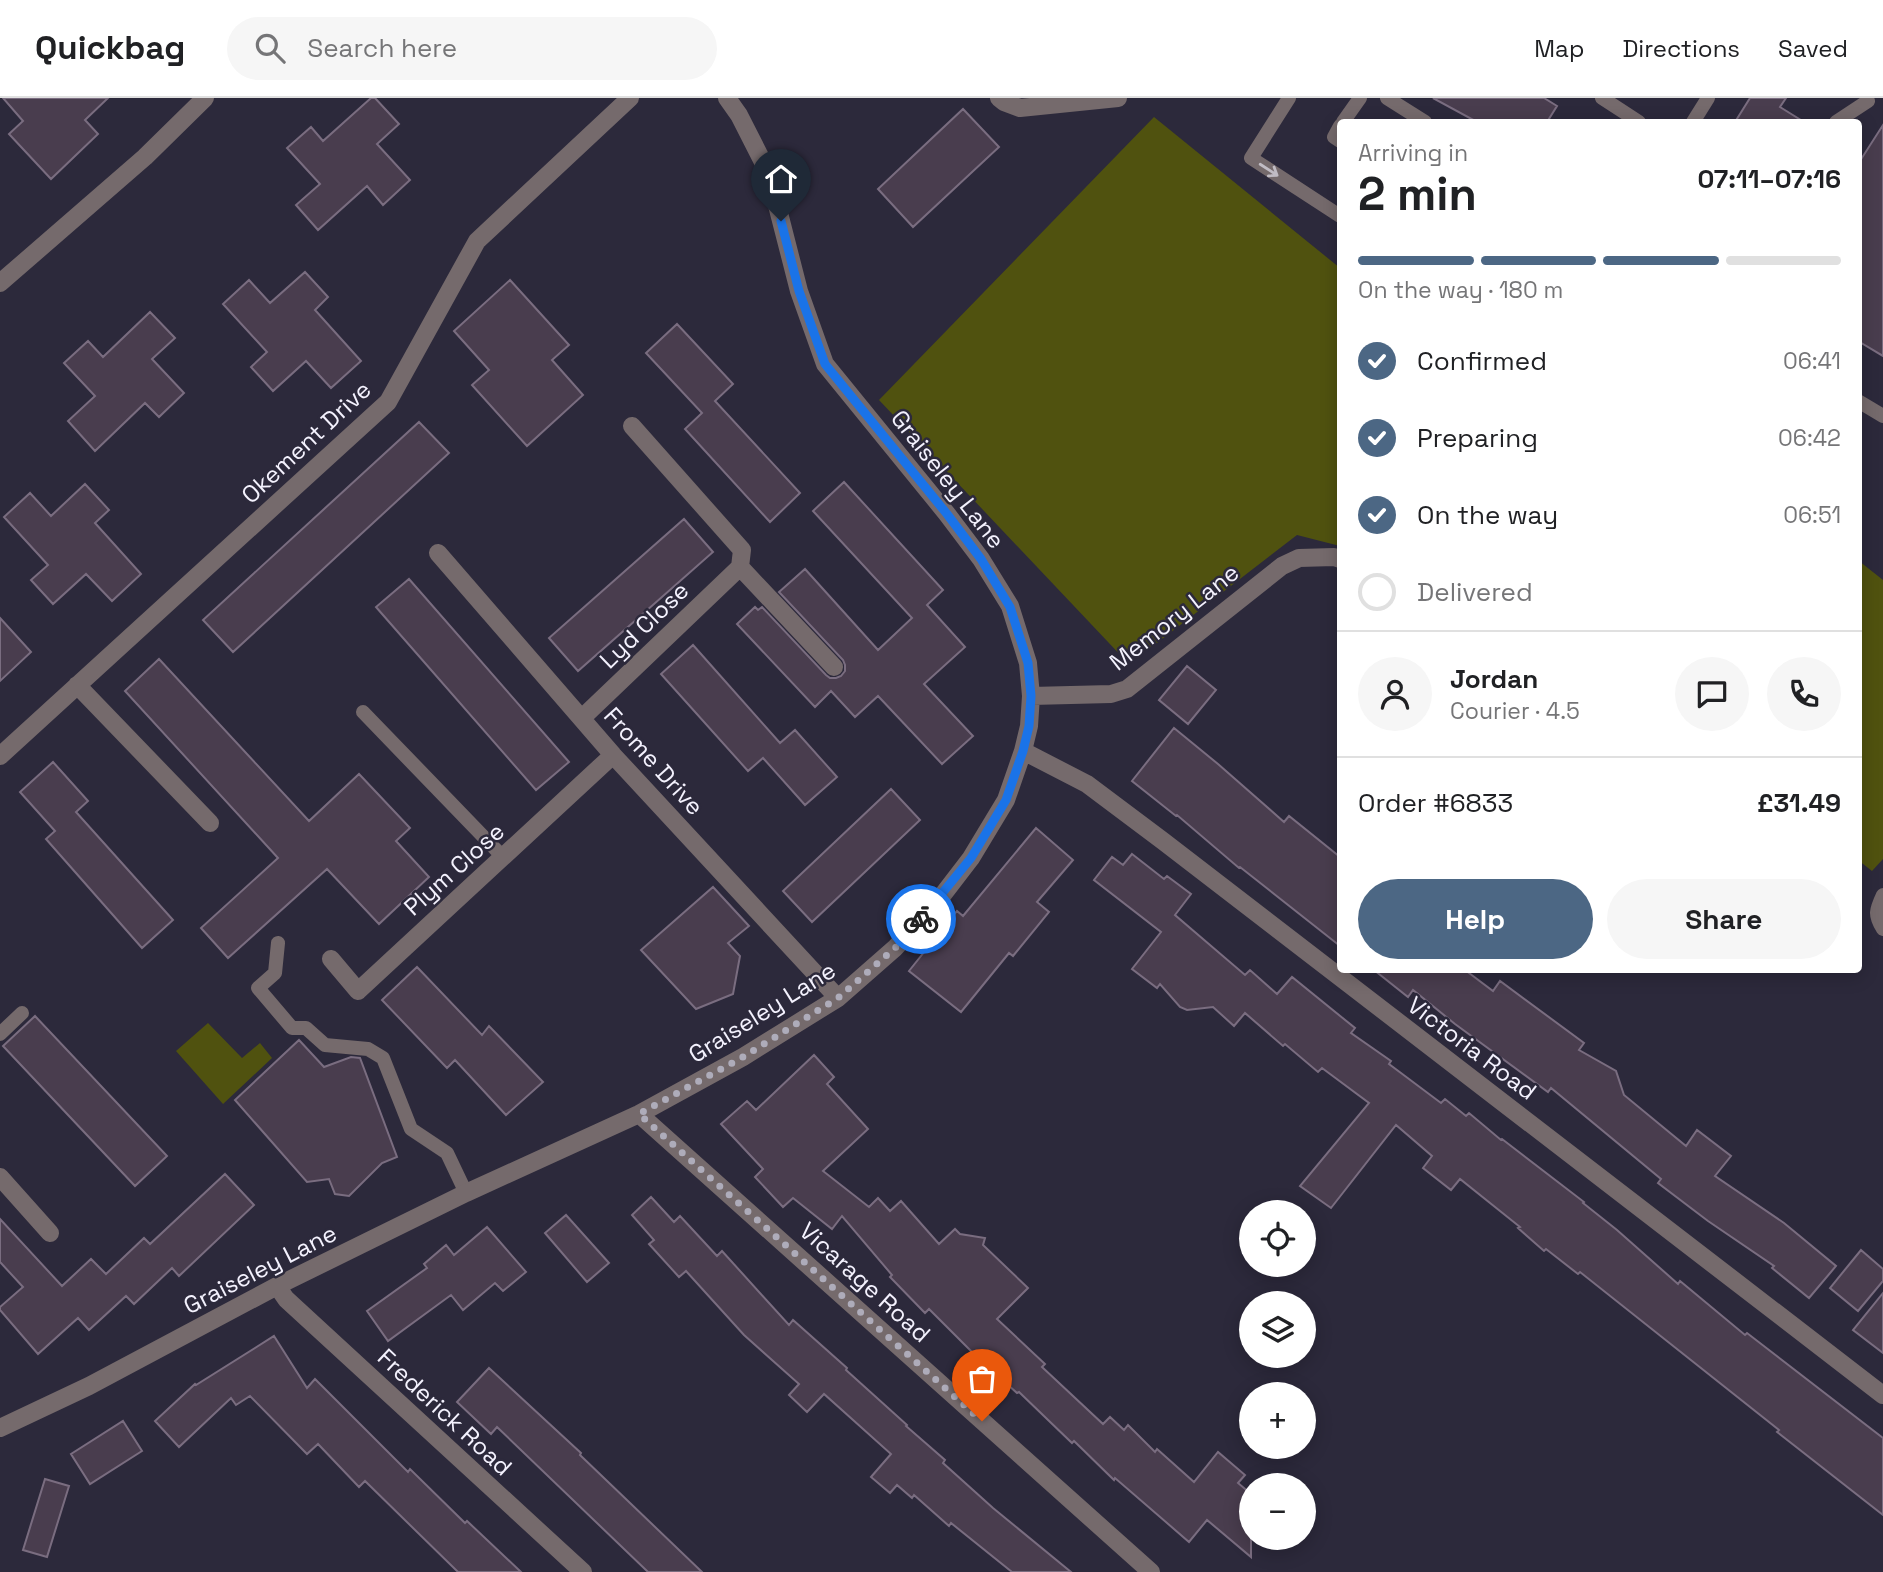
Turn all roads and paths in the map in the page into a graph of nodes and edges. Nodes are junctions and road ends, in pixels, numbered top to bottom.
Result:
1 (205, 98) edge
2 (630, 98) edge
3 (727, 98) edge
4 (999, 98) edge
5 (1118, 98) edge
6 (1289, 98) edge
7 (1360, 98) edge
8 (1387, 98) edge
9 (1602, 98) edge
10 (1708, 98) edge
11 (1868, 101) dead end
12 (1345, 119) edge
13 (1420, 119) edge
14 (1634, 119) edge
15 (1695, 119) edge
16 (1841, 119) edge
17 (1337, 214) edge
18 (0, 283) edge
19 (1862, 403) edge
20 (1883, 416) edge
21 (632, 426) dead end
22 (438, 553) dead end
23 (1337, 558) edge
24 (740, 567) junction
25 (834, 667) dead end
26 (77, 685) junction
27 (1031, 696) junction
28 (363, 712) dead end
29 (582, 719) junction
30 (1023, 751) junction
31 (613, 755) junction
32 (0, 756) edge
33 (210, 823) dead end
34 (503, 857) junction
35 (1883, 895) edge
36 (1883, 929) edge
37 (278, 943) dead end
38 (331, 959) dead end
39 (838, 998) junction
40 (22, 1013) dead end
41 (0, 1034) edge
42 (639, 1114) junction
43 (0, 1177) edge
44 (466, 1193) junction
45 (50, 1233) dead end
46 (277, 1286) junction
47 (1883, 1395) edge
48 (0, 1428) edge
49 (1145, 1570) edge
50 (583, 1572) edge

1 - 18 street
2 - 26 street, Okement Drive
3 - 27 street, Graiseley Lane
4 - 5 street
6 -> 17 lane
7 - 12 lane
8 - 13 lane
9 - 14 lane
10 - 15 lane
11 - 16 lane
19 - 20 lane
21 - 24 street
22 - 29 street, Frome Drive
23 - 27 street, Memory Lane
24 - 25 street
24 - 29 street, Lyd Close
26 - 32 street, Okement Drive
26 - 33 street
27 - 30 street, Graiseley Lane
28 - 34 lane
29 - 31 street, Frome Drive
30 - 39 street, Graiseley Lane
30 - 47 street, Victoria Road
31 - 34 street, Plym Close
31 - 39 street, Frome Drive
34 - 38 street, Plym Close
35 - 36 lane
37 - 44 lane
39 - 42 street, Graiseley Lane
40 - 41 lane
42 - 44 street, Graiseley Lane
42 - 49 street, Vicarage Road
43 - 45 street
44 - 46 street, Graiseley Lane
46 - 48 street, Graiseley Lane
46 - 50 street, Frederick Road

